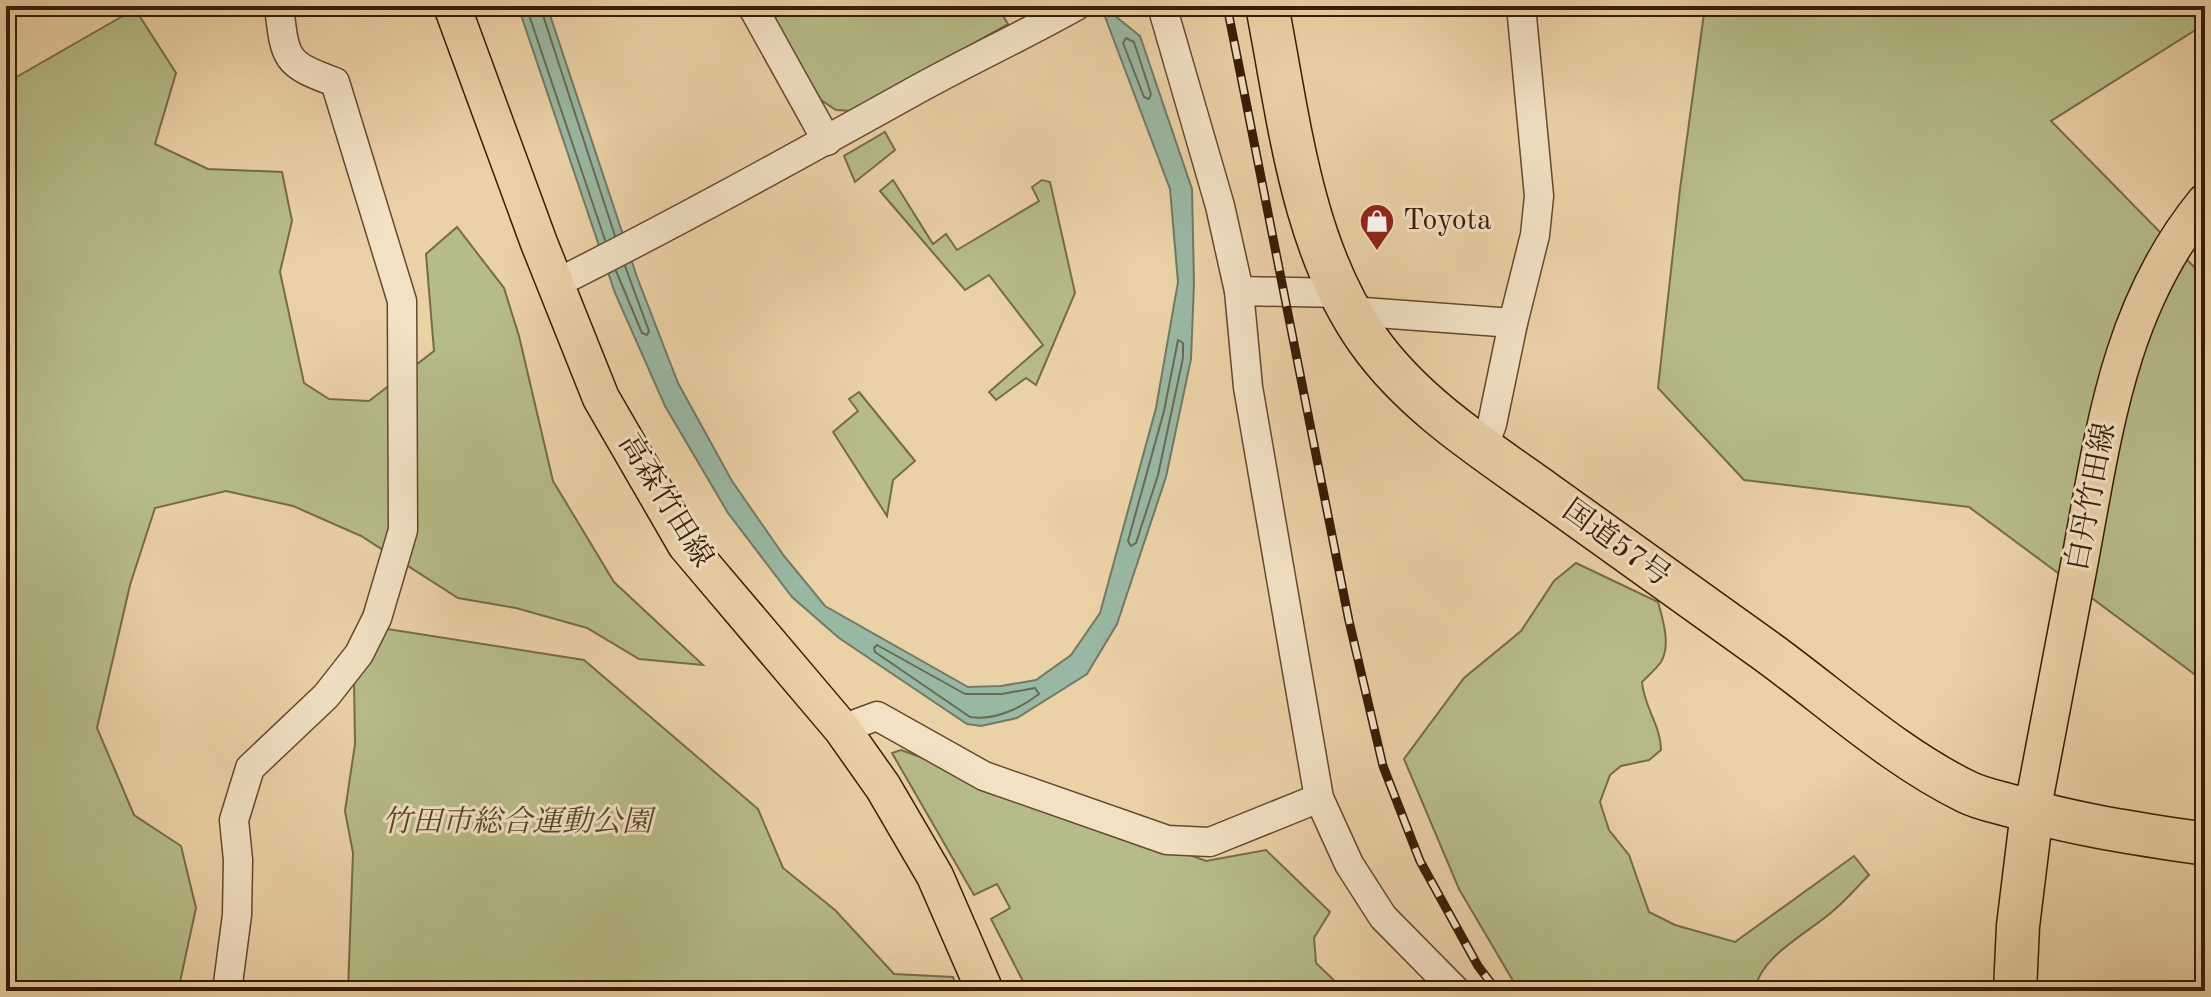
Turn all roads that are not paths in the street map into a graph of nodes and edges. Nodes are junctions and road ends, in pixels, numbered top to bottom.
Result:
1 (279, 6) edge
2 (452, 6) edge
3 (1076, 6) edge
4 (1162, 6) edge
5 (1267, 6) edge
6 (1521, 6) edge
7 (761, 9) edge
8 (827, 141) junction
9 (2205, 202) edge
10 (555, 284) junction
11 (1239, 291) junction
12 (1345, 302) junction
13 (1513, 323) junction
14 (1483, 448) junction
15 (842, 729) junction
16 (1319, 798) junction
17 (2032, 812) junction
18 (2205, 844) edge
19 (227, 991) edge
20 (985, 991) edge
21 (1456, 991) edge
22 (2015, 991) edge

1 - 19 street
2 - 10 main road, 高森竹田線
3 - 8 street
4 - 11 street
5 - 12 highway, 国道57号
6 - 13 street
7 - 8 street
8 - 10 street
9 - 17 main road, 白丹竹田線
10 - 15 main road, 高森竹田線
11 - 12 street
11 - 16 street
12 - 13 street
12 - 14 highway, 国道57号
13 - 14 street
14 - 17 highway, 国道57号
15 - 16 street
15 - 20 main road, 高森竹田線
16 - 21 street
17 - 18 highway, 国道57号
17 - 22 highway

